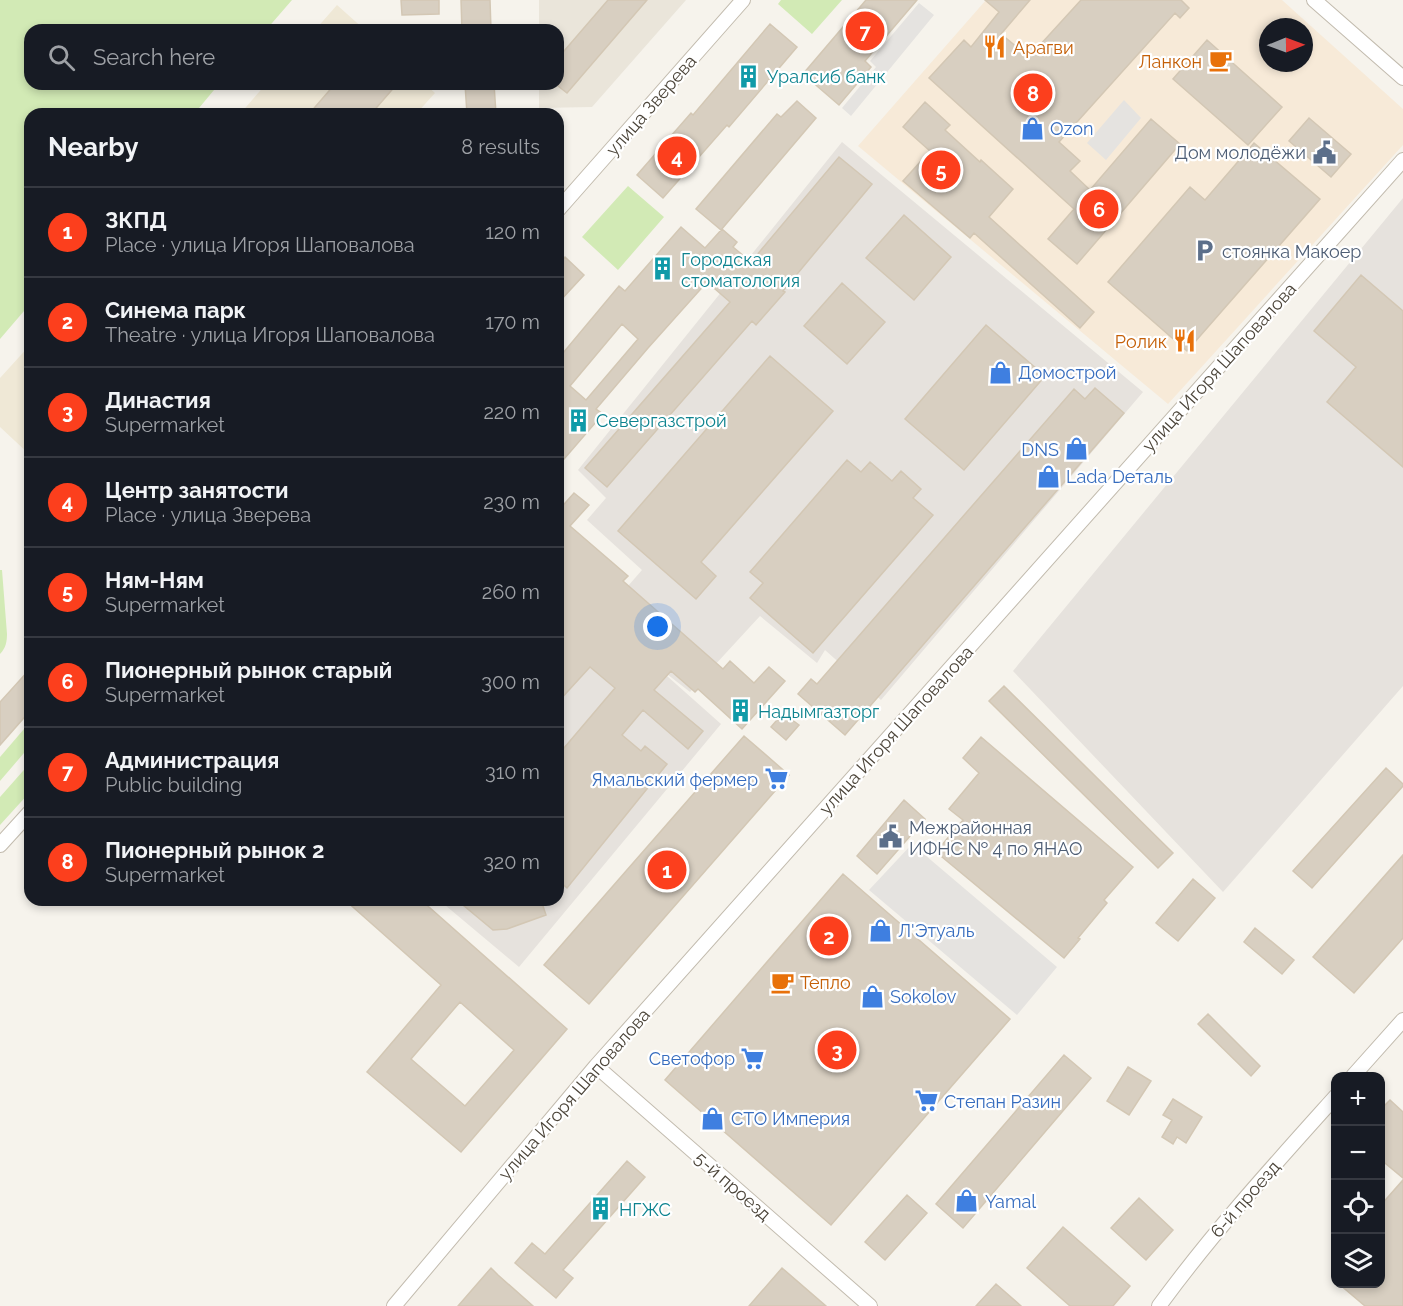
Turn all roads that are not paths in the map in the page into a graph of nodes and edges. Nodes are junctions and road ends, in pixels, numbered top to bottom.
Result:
1 (743, 0) edge
2 (1314, 0) edge
3 (1403, 78) edge
4 (1403, 160) edge
5 (564, 203) edge
6 (24, 819) edge
7 (0, 845) edge
8 (1403, 1020) edge
9 (596, 1066) junction
10 (1357, 1072) edge
11 (1331, 1101) edge
12 (394, 1306) edge
13 (870, 1306) edge
14 (1159, 1306) edge

1 - 5 street, улица Зверева
2 - 3 street
4 - 9 street, улица Игоря Шаповалова
6 - 7 street
8 - 10 street
9 - 12 street, улица Игоря Шаповалова
9 - 13 street, 5-й проезд
11 - 14 street, 6-й проезд

